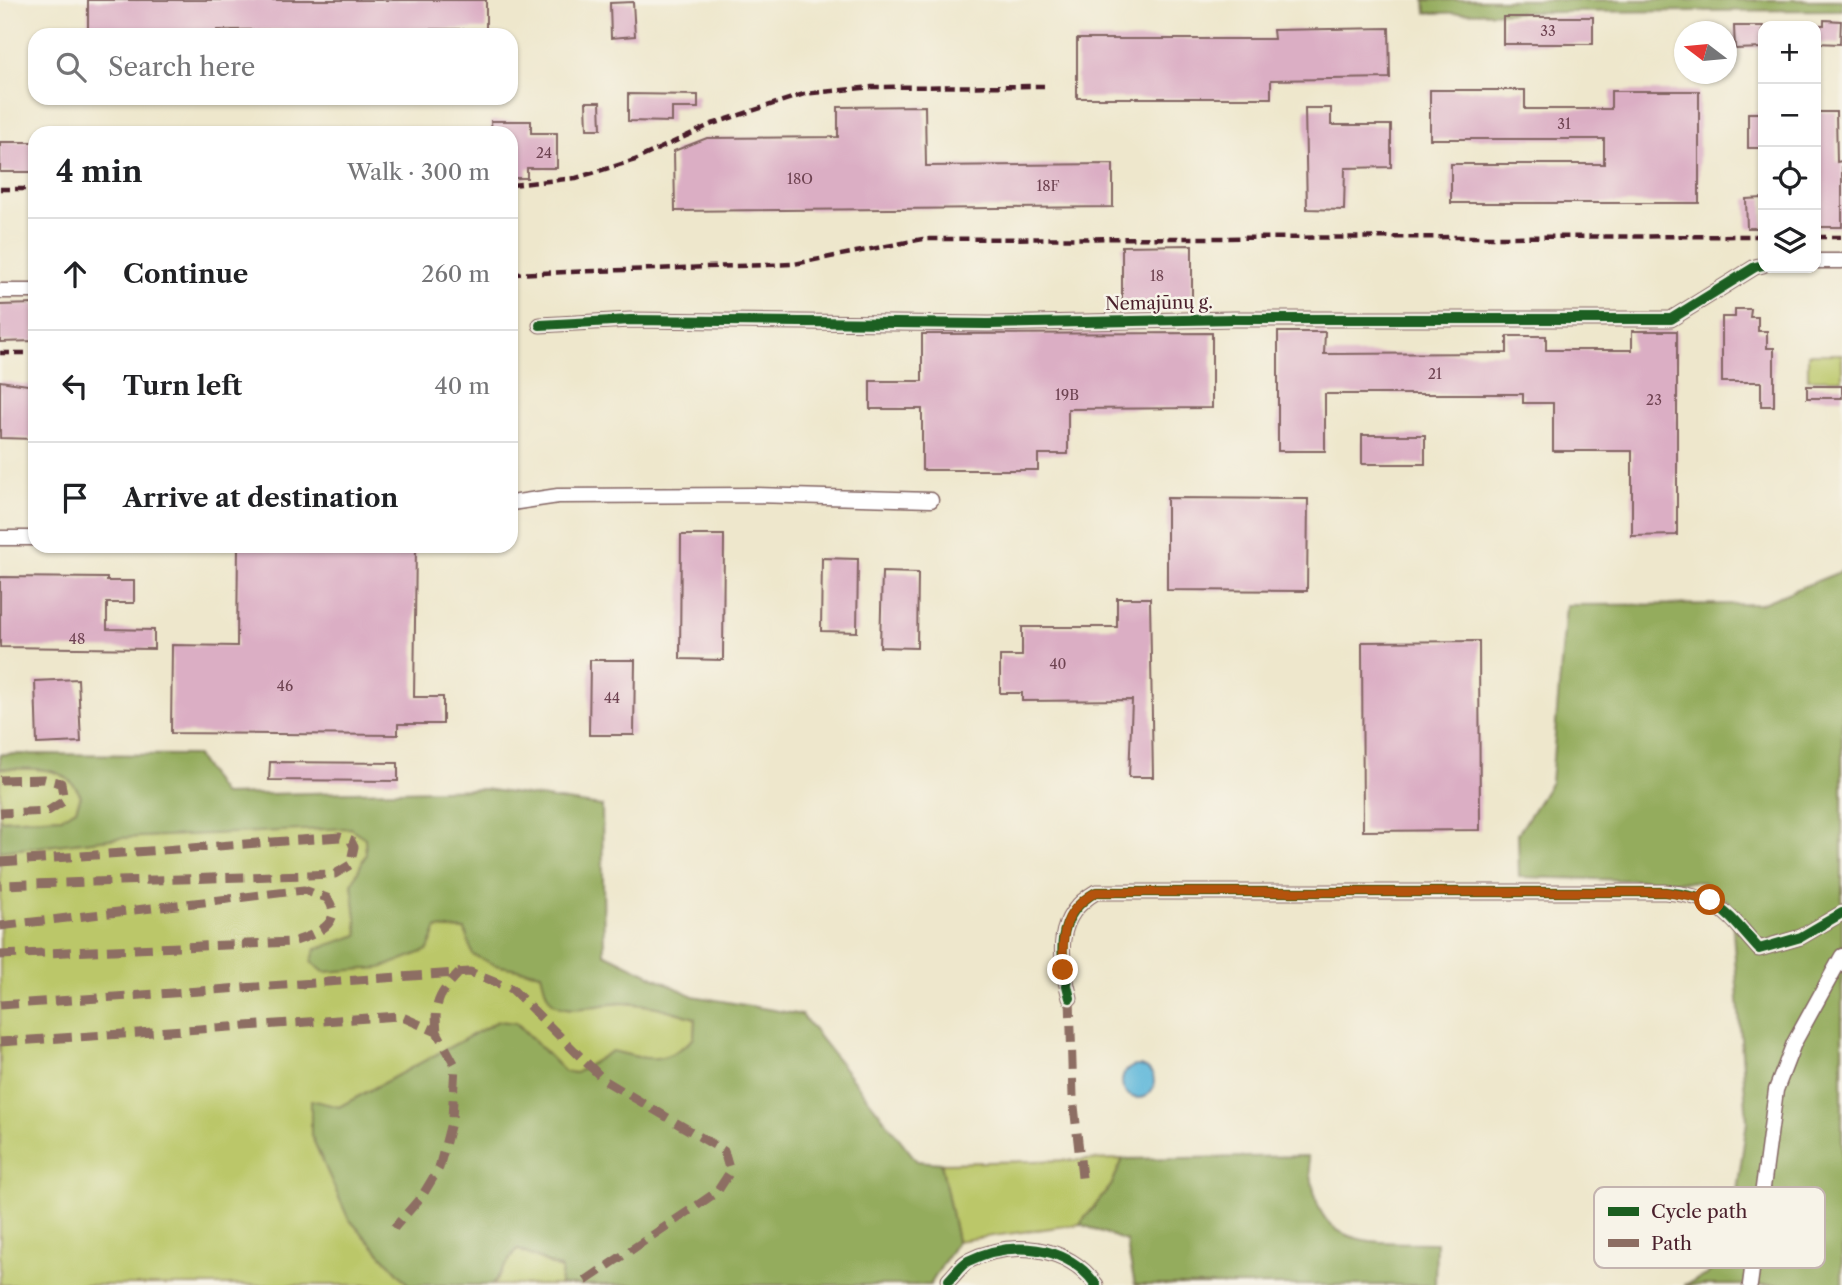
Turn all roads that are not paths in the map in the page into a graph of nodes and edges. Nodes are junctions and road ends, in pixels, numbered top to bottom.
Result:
1 (1821, 261) edge
2 (1842, 261) edge
3 (1758, 266) edge
4 (0, 291) edge
5 (28, 291) edge
6 (540, 325) dead end
7 (931, 500) dead end
8 (518, 502) edge
9 (0, 538) edge
10 (28, 538) edge
11 (1842, 913) edge
12 (1842, 956) edge
13 (1070, 998) dead end
14 (1763, 1187) edge
15 (949, 1280) dead end
16 (1096, 1285) edge

1 - 2 street
3 - 6 street, Nemajūnų g.
4 - 5 street
7 - 8 street
9 - 10 street
11 - 13 street
12 - 14 street
15 - 16 street

